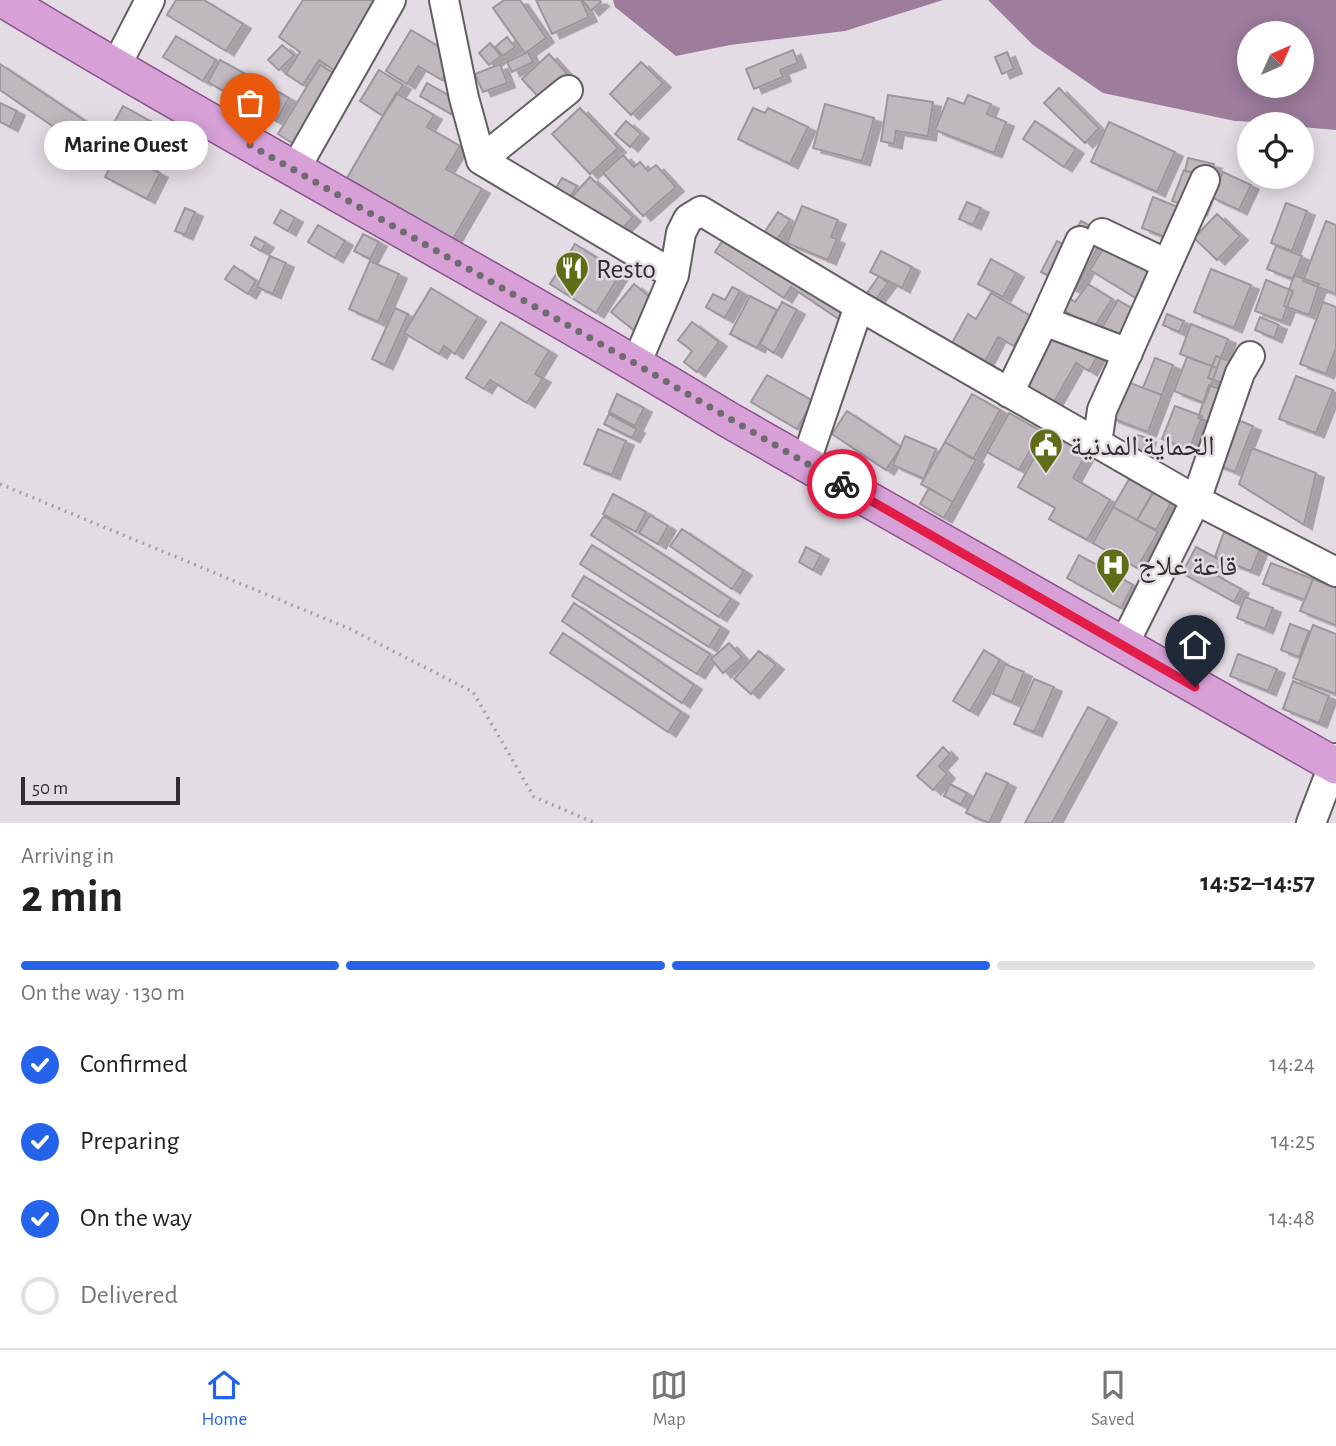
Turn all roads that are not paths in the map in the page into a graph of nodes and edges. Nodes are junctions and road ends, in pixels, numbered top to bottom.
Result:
1 (4, 0) edge
2 (150, 0) edge
3 (391, 0) edge
4 (443, 0) edge
5 (115, 68) junction
6 (568, 90) dead end
7 (481, 160) junction
8 (294, 171) junction
9 (1205, 180) dead end
10 (1167, 264) junction
11 (674, 275) junction
12 (859, 306) junction
13 (1044, 321) junction
14 (1128, 353) junction
15 (1250, 356) dead end
16 (636, 364) junction
17 (1009, 393) junction
18 (1097, 443) junction
19 (805, 464) junction
20 (1196, 500) junction
21 (1336, 572) edge
22 (1123, 646) junction
23 (1335, 763) edge
24 (1311, 823) edge

1 - 5 main road
2 - 5 street
3 - 8 street
4 - 7 street
5 - 8 main road
6 - 7 street
7 - 11 street
8 - 16 main road
9 - 10 street
10 - 13 street
10 - 14 street
11 - 12 street
11 - 16 street
12 - 17 street
12 - 19 street
13 - 14 street
13 - 17 street
14 - 18 street
15 - 20 street
16 - 19 main road
17 - 18 street
18 - 20 street
19 - 22 main road
20 - 21 street
20 - 22 street
22 - 23 main road
23 - 24 street

